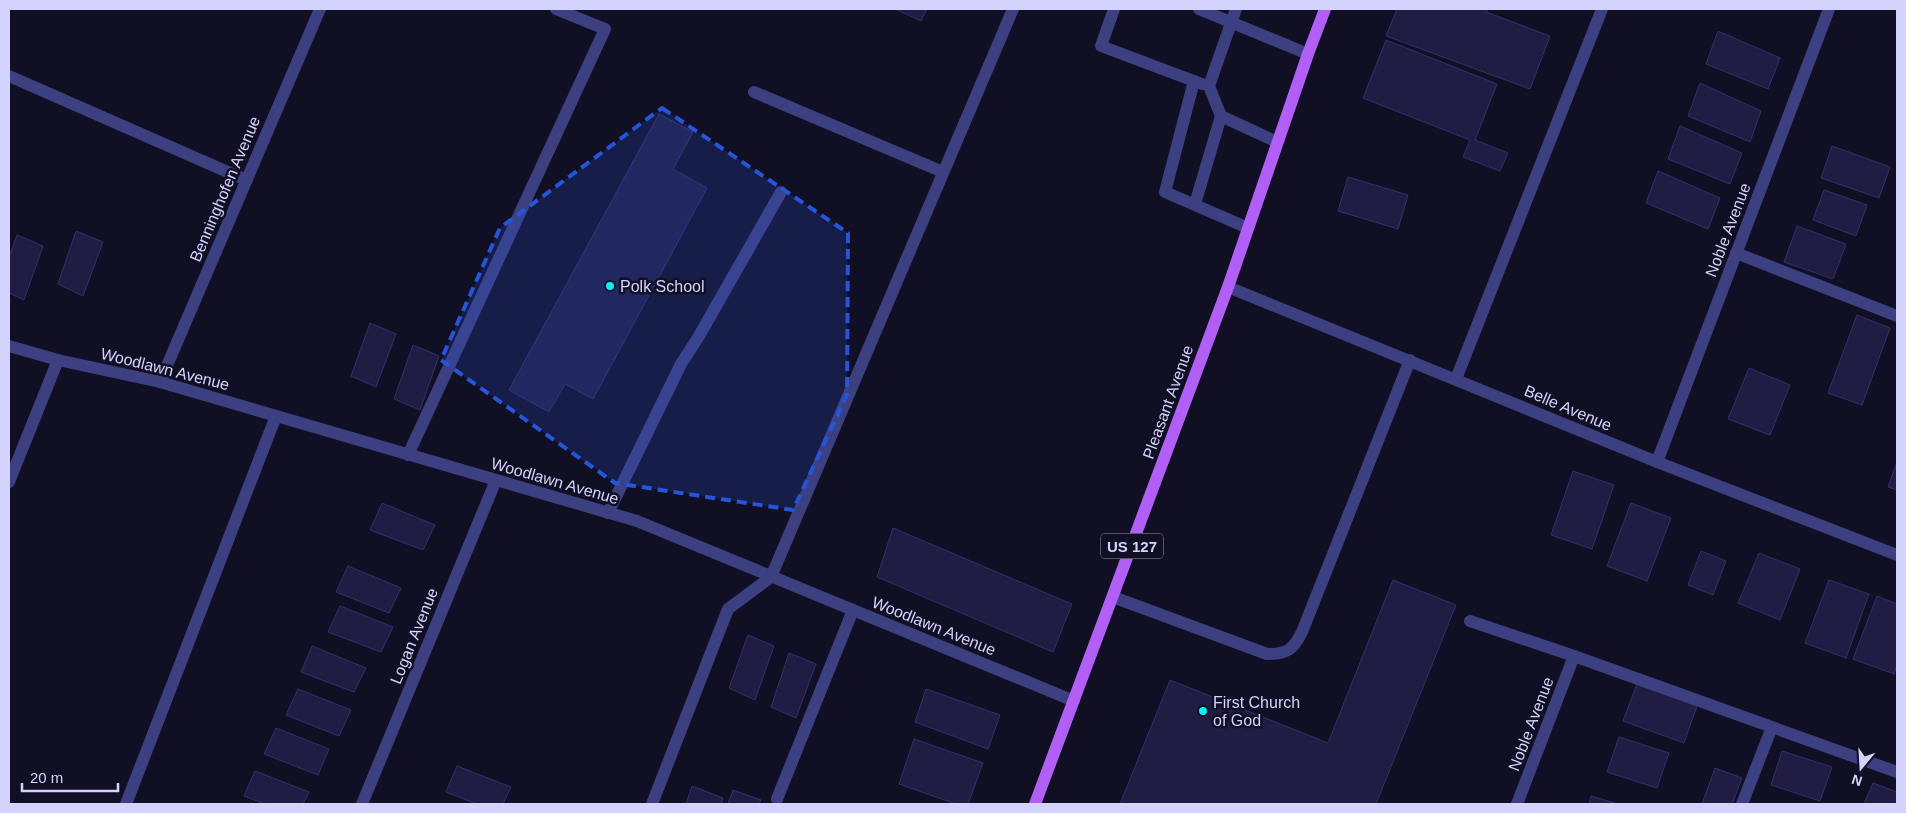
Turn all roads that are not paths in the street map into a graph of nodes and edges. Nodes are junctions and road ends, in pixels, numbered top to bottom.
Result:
1 (320, 9) edge
2 (556, 9) edge
3 (1013, 9) edge
4 (1114, 9) edge
5 (1199, 9) edge
6 (1236, 9) edge
7 (1325, 9) edge
8 (1602, 9) edge
9 (1828, 9) edge
10 (1230, 22) junction
11 (1308, 54) junction
12 (9, 76) edge
13 (1194, 81) junction
14 (1209, 86) junction
15 (754, 92) dead end
16 (1221, 116) junction
17 (1277, 142) junction
18 (944, 172) junction
19 (246, 180) junction
20 (781, 192) dead end
21 (1195, 204) junction
22 (1248, 228) junction
23 (1736, 253) junction
24 (1228, 287) junction
25 (1897, 316) edge
26 (9, 346) edge
27 (58, 360) junction
28 (1410, 360) junction
29 (1456, 379) junction
30 (160, 382) junction
31 (276, 416) junction
32 (408, 455) junction
33 (1657, 462) junction
34 (496, 480) junction
35 (9, 482) edge
36 (608, 513) junction
37 (1897, 556) edge
38 (771, 577) junction
39 (1113, 597) junction
40 (853, 610) junction
41 (1470, 621) dead end
42 (1574, 656) junction
43 (1074, 701) junction
44 (1772, 727) junction
45 (1897, 772) edge
46 (777, 799) dead end
47 (126, 804) edge
48 (362, 804) edge
49 (652, 804) edge
50 (1035, 804) edge
51 (1518, 804) edge
52 (1742, 804) edge

1 - 19 street, Benninghofen Avenue
2 - 32 street
3 - 18 street
4 - 13 street
5 - 10 street
6 - 10 street
7 - 11 main road, Pleasant Avenue / US 127
8 - 29 street
9 - 23 street, Noble Avenue
10 - 11 street
10 - 14 street
11 - 17 main road, Pleasant Avenue / US 127
12 - 19 street
13 - 14 street
13 - 21 street
14 - 16 street
15 - 18 street
16 - 17 street
16 - 21 street
17 - 22 main road, Pleasant Avenue / US 127
18 - 38 street
19 - 30 street, Benninghofen Avenue
20 - 36 street
21 - 22 street
22 - 24 main road, Pleasant Avenue / US 127
23 - 25 street
23 - 33 street, Noble Avenue
24 - 28 street, Belle Avenue
24 - 39 main road, Pleasant Avenue / US 127
26 - 27 street, Woodlawn Avenue
27 - 30 street, Woodlawn Avenue
27 - 35 street
28 - 29 street, Belle Avenue
28 - 39 street
29 - 33 street, Belle Avenue
30 - 31 street, Woodlawn Avenue
31 - 32 street, Woodlawn Avenue
31 - 47 street
32 - 34 street, Woodlawn Avenue
33 - 37 street, Belle Avenue
34 - 36 street, Woodlawn Avenue
34 - 48 street, Logan Avenue
36 - 38 street, Woodlawn Avenue
38 - 40 street, Woodlawn Avenue
38 - 49 street
39 - 43 main road, Pleasant Avenue / US 127
40 - 43 street, Woodlawn Avenue
40 - 46 street
41 - 42 street
42 - 44 street
42 - 51 street, Noble Avenue
43 - 50 main road, Pleasant Avenue / US 127
44 - 45 street
44 - 52 street

